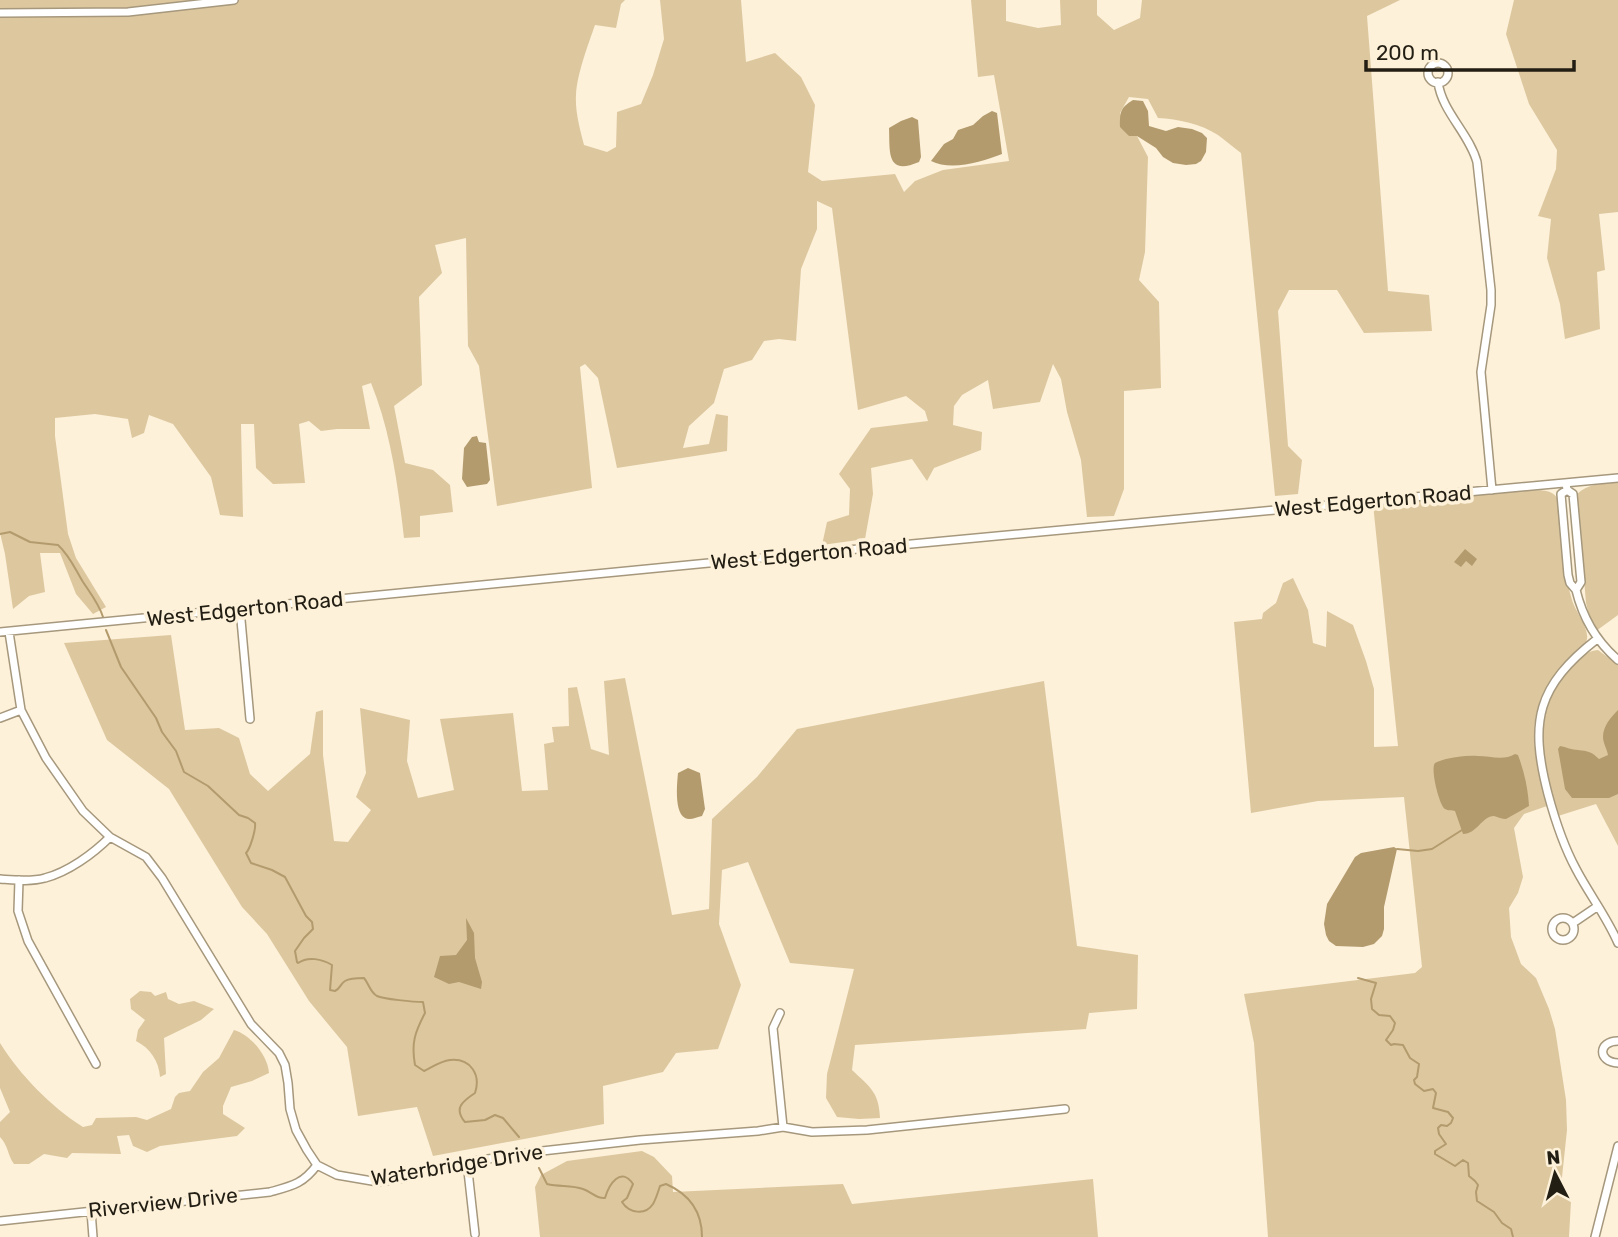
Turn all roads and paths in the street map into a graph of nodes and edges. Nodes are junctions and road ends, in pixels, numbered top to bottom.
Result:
1 (234, 0) edge
2 (0, 13) edge
3 (1438, 82) dead end
4 (1618, 478) edge
5 (1566, 487) junction
6 (1492, 489) junction
7 (240, 610) junction
8 (0, 632) edge
9 (9, 632) junction
10 (1597, 639) junction
11 (1618, 660) edge
12 (21, 710) junction
13 (0, 718) edge
14 (250, 719) dead end
15 (110, 837) junction
16 (0, 879) edge
17 (19, 880) junction
18 (1598, 906) junction
19 (1573, 923) dead end
20 (1618, 943) edge
21 (780, 1013) dead end
22 (1618, 1041) edge
23 (1618, 1063) edge
24 (96, 1064) dead end
25 (1065, 1110) dead end
26 (783, 1127) junction
27 (1618, 1146) edge
28 (1616, 1159) edge
29 (467, 1162) junction
30 (317, 1165) junction
31 (91, 1211) junction
32 (0, 1221) edge
33 (475, 1234) dead end
34 (93, 1237) edge
35 (1595, 1237) edge

1 - 2 street
3 - 6 street
4 - 5 street, West Edgerton Road
5 - 6 street, West Edgerton Road
5 - 10 street
6 - 7 street, West Edgerton Road
7 - 9 street, West Edgerton Road
7 - 14 street
8 - 9 street, West Edgerton Road
9 - 12 street
10 - 11 street
10 - 18 street
12 - 13 street
12 - 15 street
15 - 17 street
15 - 30 street
16 - 17 street
17 - 24 street
18 - 19 street
18 - 20 street
21 - 26 street
22 - 23 street
25 - 26 street, Waterbridge Drive
26 - 29 street, Waterbridge Drive
27 - 28 street
28 - 35 street
29 - 30 street, Waterbridge Drive
29 - 33 street
30 - 31 street, Riverview Drive
31 - 32 street, Riverview Drive
31 - 34 street

